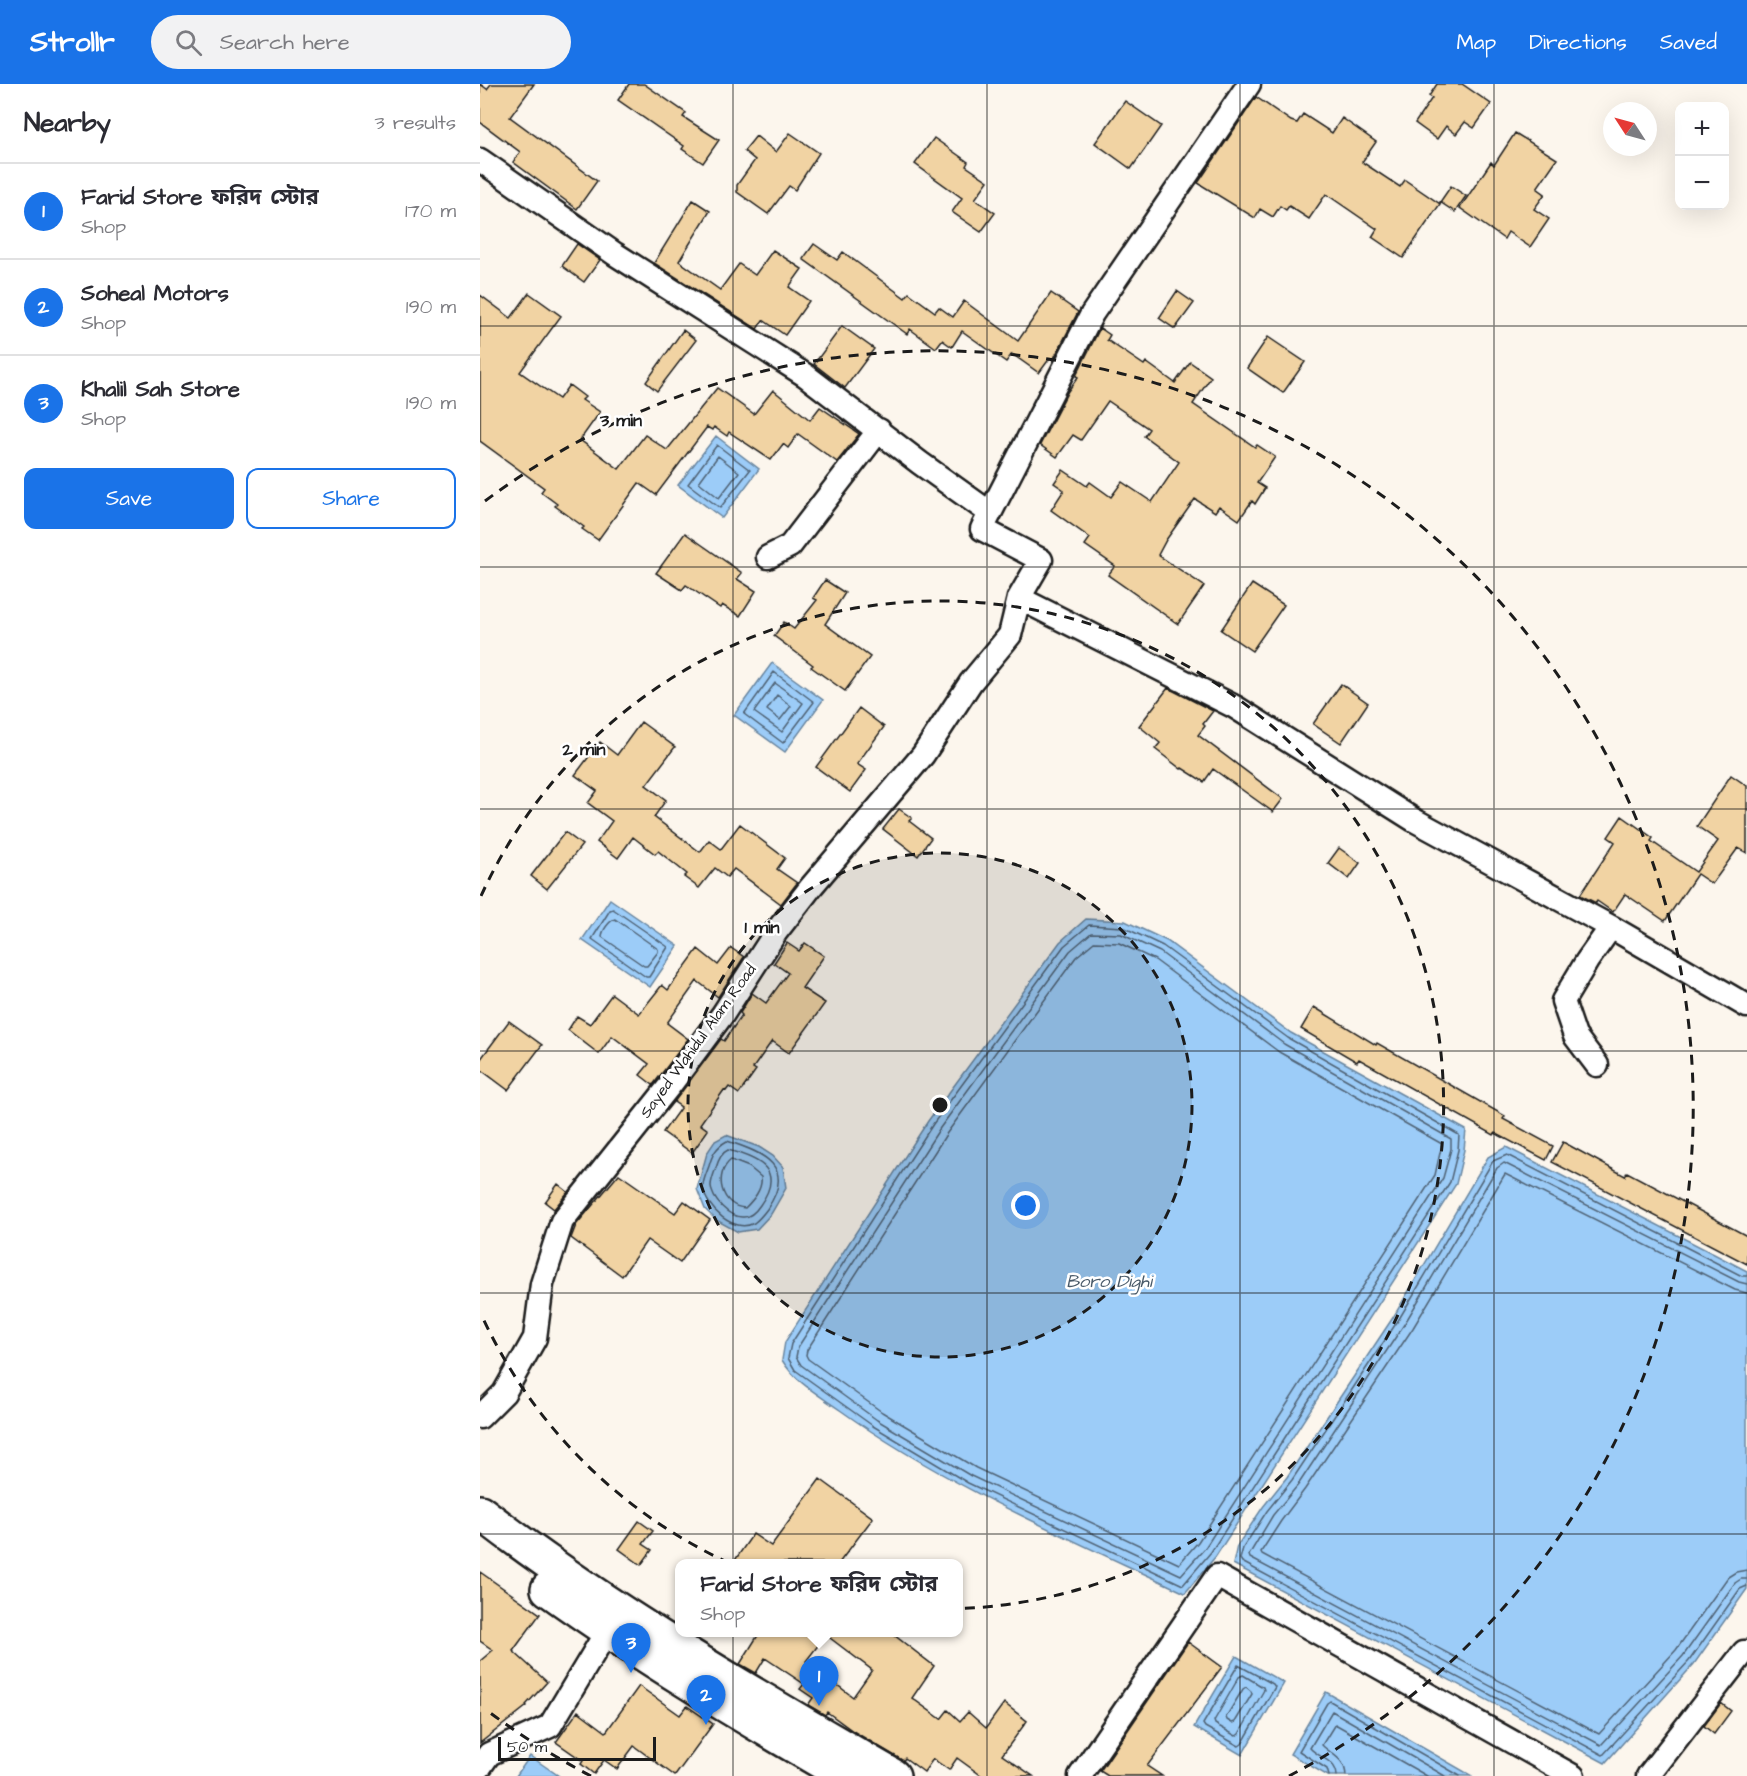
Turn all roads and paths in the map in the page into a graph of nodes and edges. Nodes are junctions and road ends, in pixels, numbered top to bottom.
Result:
1 (1249, 84) edge
2 (480, 160) edge
3 (879, 430) junction
4 (990, 513) junction
5 (768, 557) dead end
6 (1019, 598) junction
7 (1611, 927) junction
8 (1747, 1006) edge
9 (1597, 1065) dead end
10 (480, 1417) edge
11 (480, 1512) edge
12 (480, 1539) edge
13 (607, 1631) junction
14 (1747, 1652) edge
15 (480, 1767) edge
16 (846, 1776) edge
17 (893, 1776) edge
18 (1080, 1776) edge
19 (1573, 1776) edge
20 (1648, 1776) edge

1 - 4 street
2 - 3 street
3 - 4 street
3 - 5 street
4 - 6 street, Sayed Wahidul Alam Road
6 - 7 street
6 - 10 street, Sayed Wahidul Alam Road
7 - 8 street
7 - 9 street
11 - 17 highway
12 - 13 highway
13 - 15 street
13 - 16 highway
14 - 20 street
18 - 19 street

